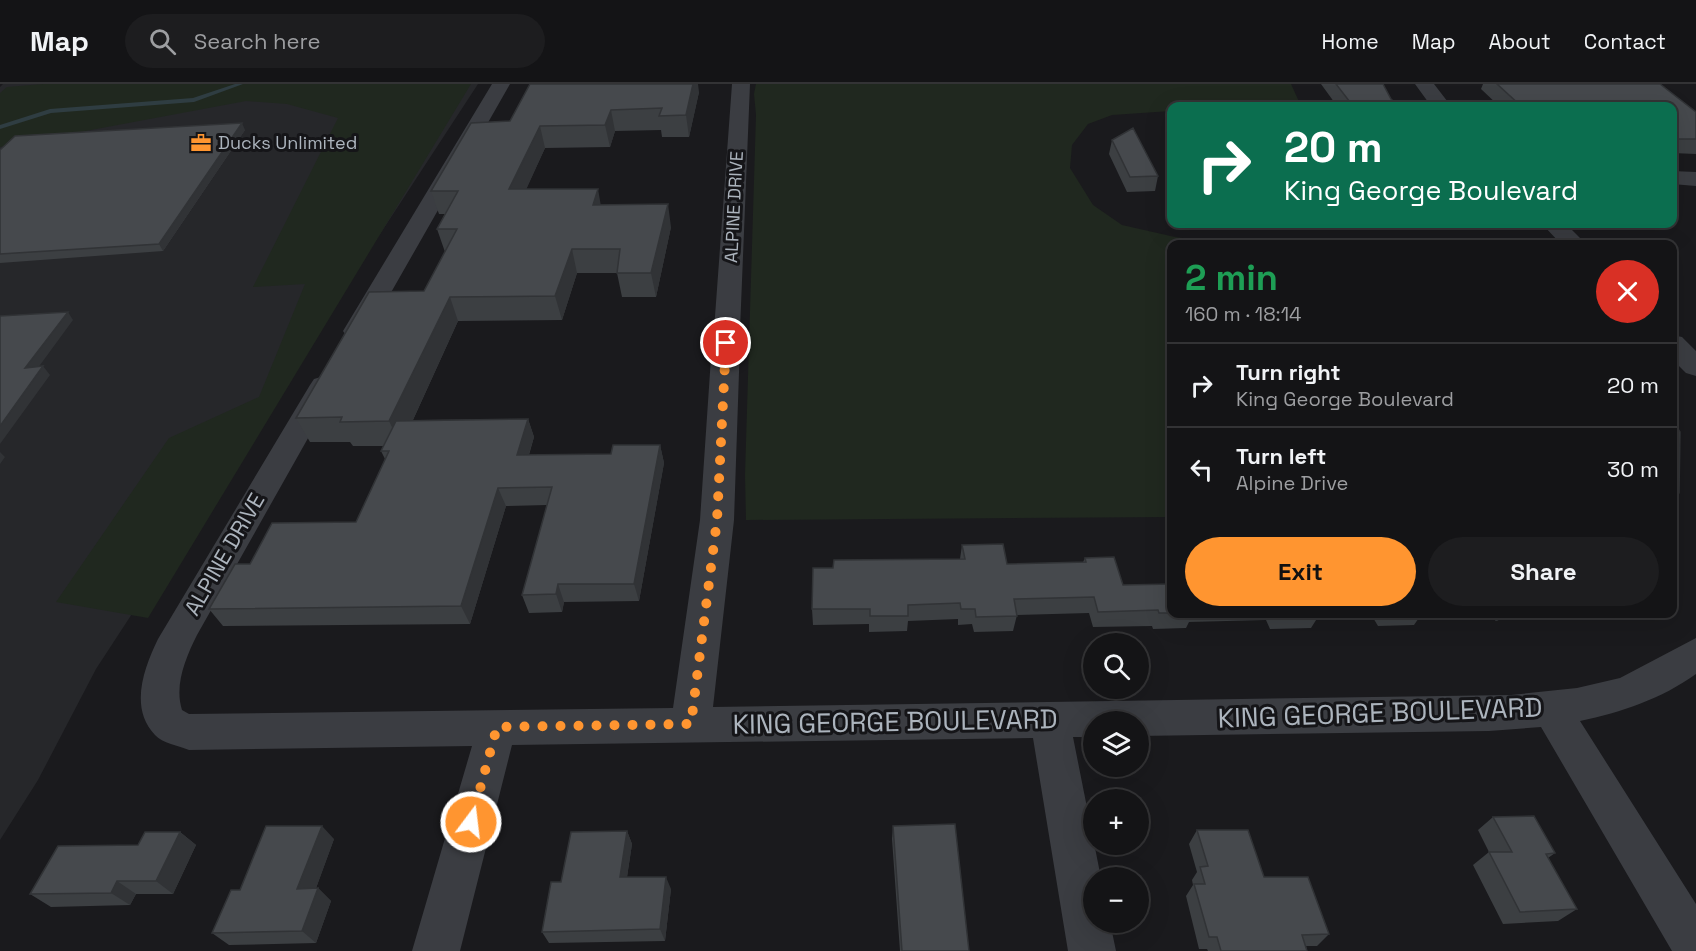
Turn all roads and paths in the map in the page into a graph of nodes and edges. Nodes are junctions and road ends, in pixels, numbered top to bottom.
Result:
1 (501, 84) edge
2 (741, 84) edge
3 (1424, 84) edge
4 (1438, 102) edge
5 (1677, 178) edge
6 (1696, 180) edge
7 (1557, 228) edge
8 (1570, 240) edge
9 (1677, 348) edge
10 (1696, 367) edge
11 (1696, 654) edge
12 (1551, 709) junction
13 (1050, 720) junction
14 (691, 724) junction
15 (497, 727) junction
16 (189, 732) joint
17 (1696, 947) edge
18 (436, 951) edge
19 (1092, 951) edge

1 - 16 street, ALPINE DRIVE
2 - 14 street, ALPINE DRIVE
3 - 4 street
5 - 6 street
7 - 8 street
9 - 10 street
11 - 12 street, KING GEORGE BOULEVARD
12 - 13 street, KING GEORGE BOULEVARD
12 - 17 street
13 - 14 street, KING GEORGE BOULEVARD
13 - 19 street
14 - 15 street, KING GEORGE BOULEVARD
15 - 16 street, KING GEORGE BOULEVARD
15 - 18 street

